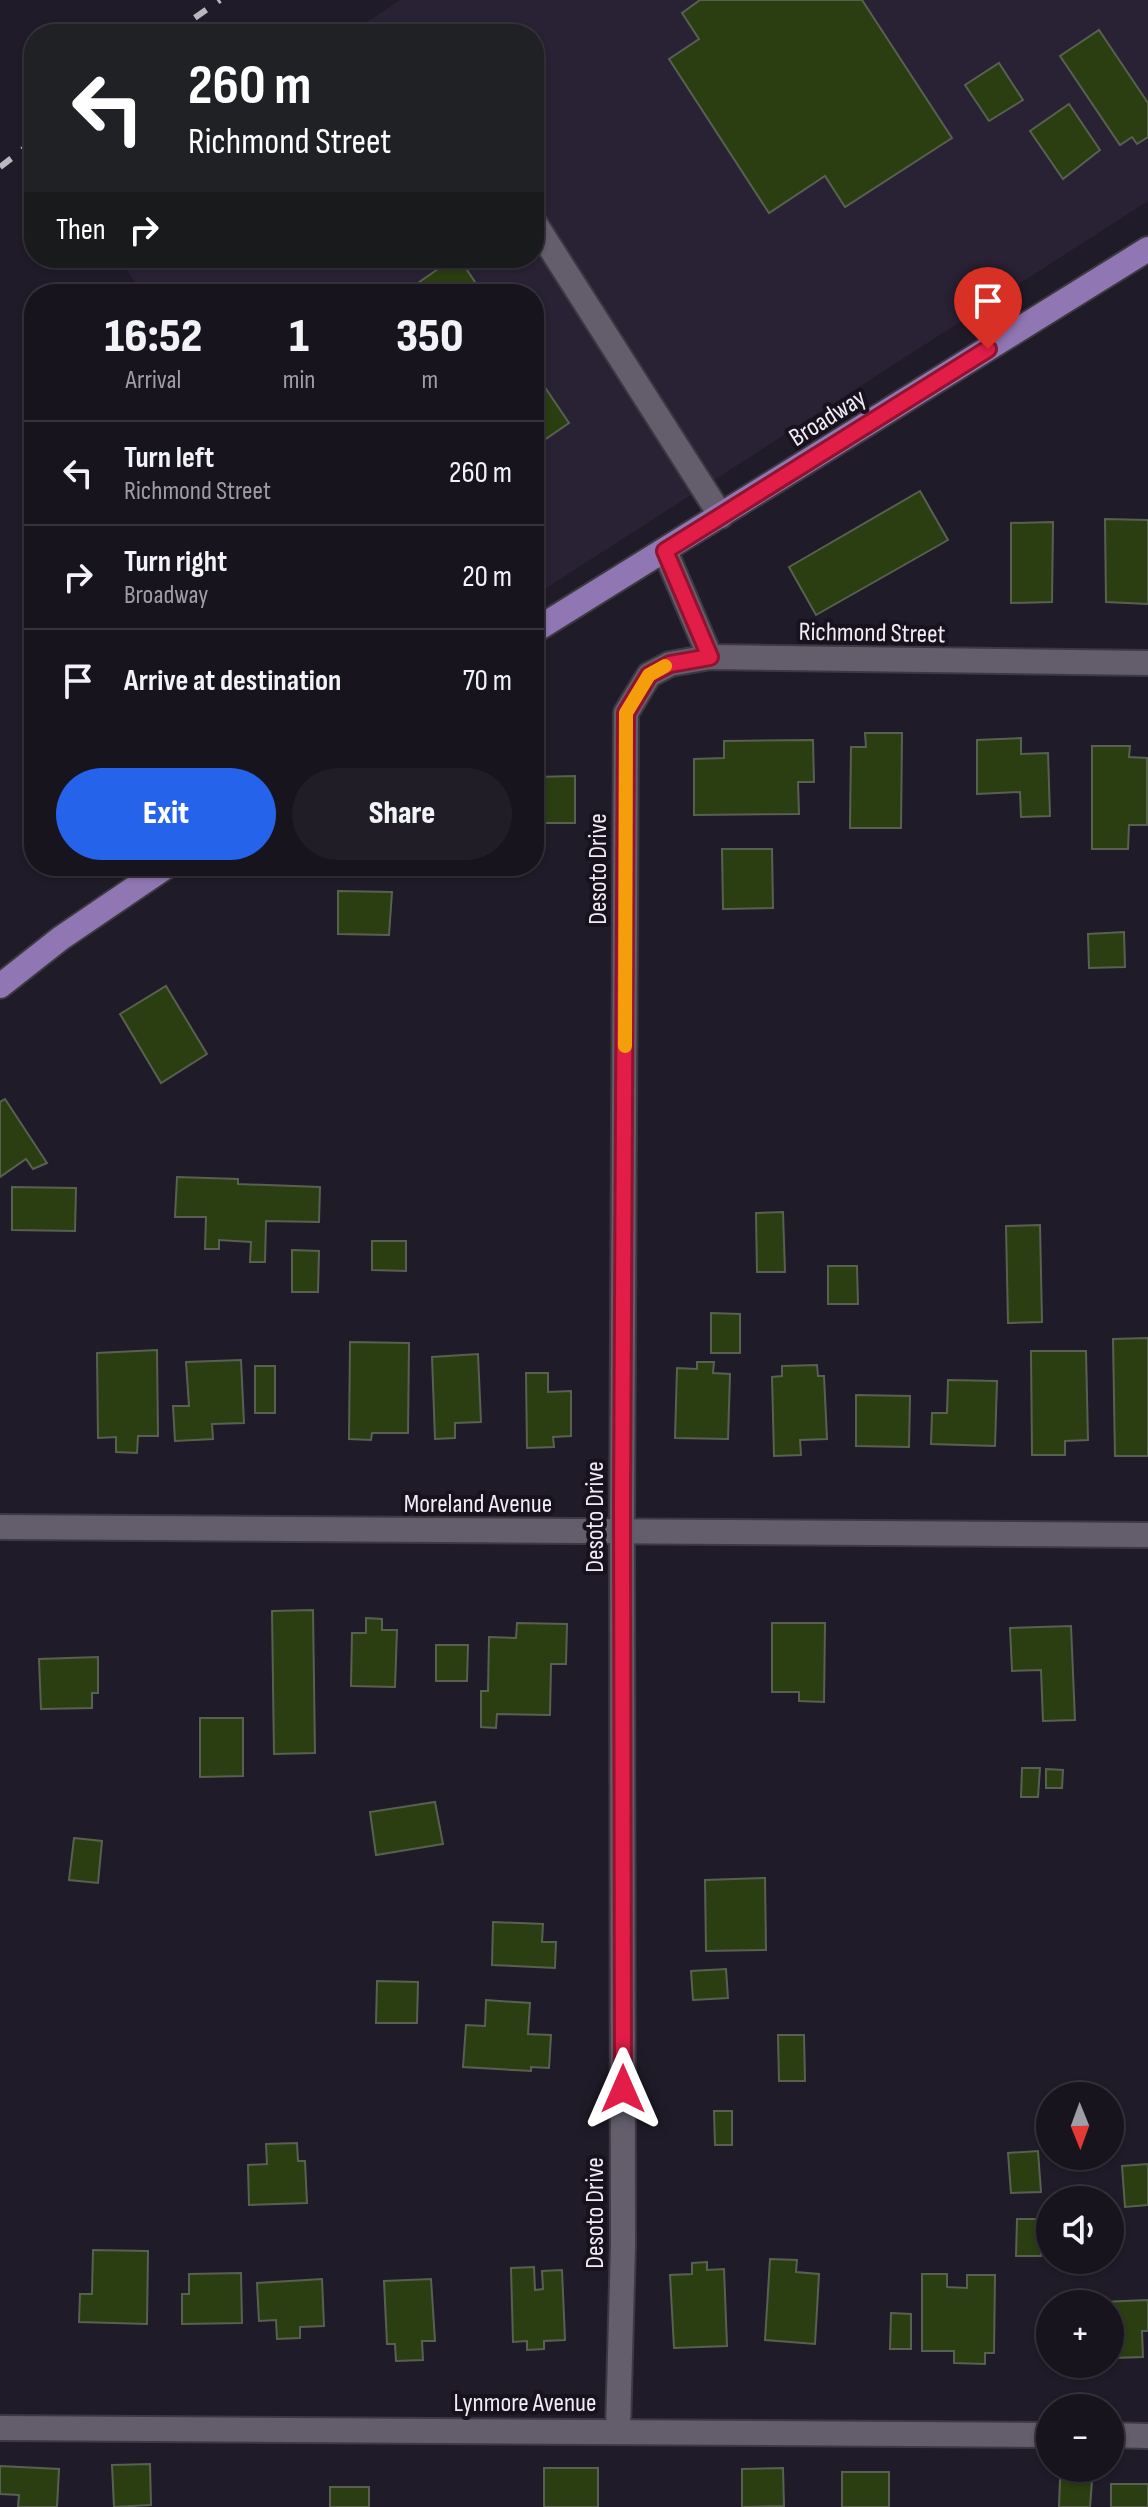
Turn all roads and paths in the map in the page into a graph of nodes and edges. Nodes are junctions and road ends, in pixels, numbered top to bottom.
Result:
1 (544, 238) edge
2 (1148, 249) edge
3 (721, 516) junction
4 (665, 551) junction
5 (544, 625) edge
6 (710, 657) junction
7 (1148, 663) edge
8 (152, 876) edge
9 (0, 986) edge
10 (0, 1527) edge
11 (622, 1532) junction
12 (1148, 1535) edge
13 (0, 2428) edge
14 (618, 2430) junction
15 (1036, 2435) edge
16 (1124, 2435) edge
17 (1148, 2436) edge

1 - 3 street
2 - 3 main road, Broadway
3 - 4 main road, Broadway
4 - 5 main road, Broadway
4 - 6 street
6 - 7 street, Richmond Street
6 - 11 street, Desoto Drive
8 - 9 main road
10 - 11 street, Moreland Avenue
11 - 12 street, Moreland Avenue
11 - 14 street, Desoto Drive
13 - 14 street, Lynmore Avenue
14 - 15 street, Lynmore Avenue
16 - 17 street

